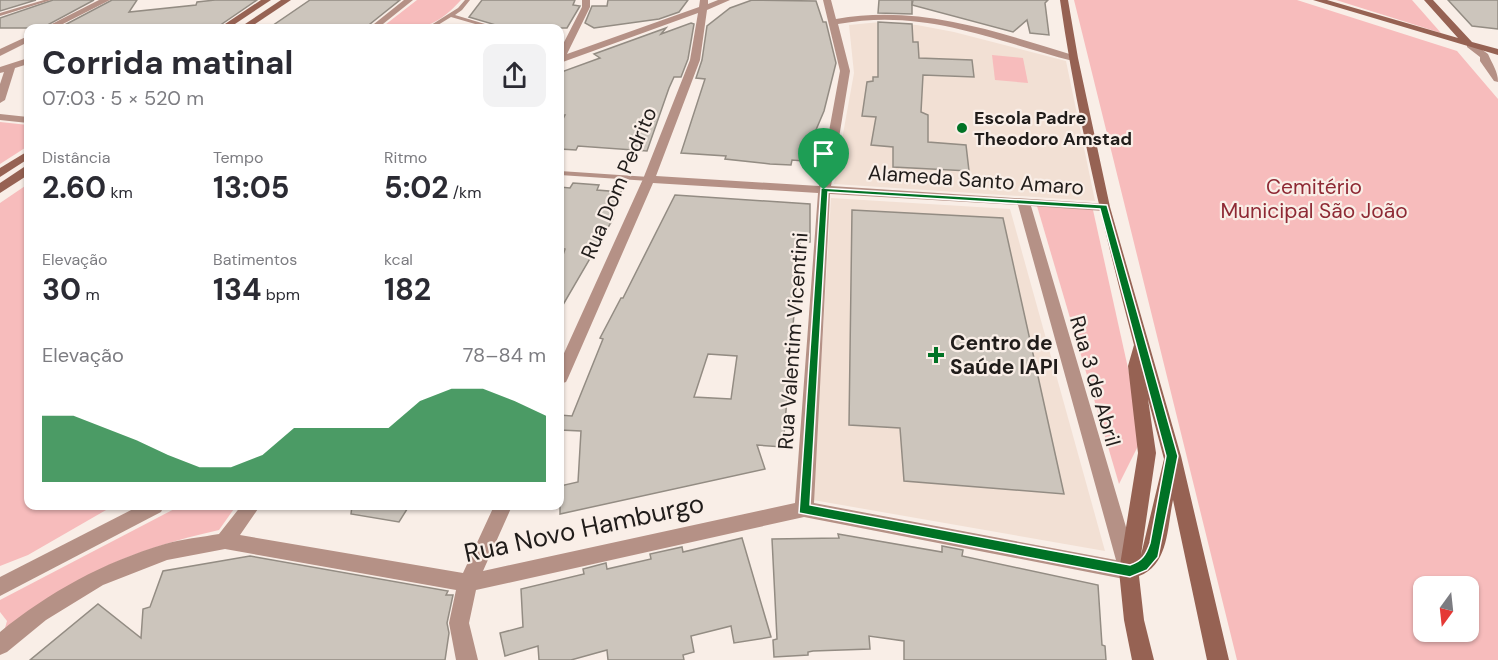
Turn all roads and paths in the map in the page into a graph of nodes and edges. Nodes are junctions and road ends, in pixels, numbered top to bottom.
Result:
1 (49, 0) edge
2 (106, 0) edge
3 (112, 0) edge
4 (267, 0) edge
5 (287, 0) edge
6 (409, 0) edge
7 (468, 0) edge
8 (586, 0) edge
9 (726, 0) edge
10 (827, 0) edge
11 (1064, 0) edge
12 (1317, 0) edge
13 (1428, 0) edge
14 (704, 4) edge
15 (0, 15) edge
16 (452, 15) junction
17 (834, 22) junction
18 (57, 24) edge
19 (230, 24) edge
20 (250, 24) edge
21 (379, 24) edge
22 (437, 24) edge
23 (480, 24) edge
24 (1408, 28) junction
25 (24, 41) edge
26 (1470, 45) junction
27 (24, 51) edge
28 (564, 51) edge
29 (1498, 52) edge
30 (0, 53) edge
31 (1485, 56) junction
32 (564, 57) edge
33 (1073, 57) junction
34 (1498, 58) edge
35 (24, 62) edge
36 (5, 69) edge
37 (1498, 79) edge
38 (0, 100) edge
39 (0, 117) edge
40 (24, 120) edge
41 (24, 157) edge
42 (564, 172) edge
43 (0, 173) edge
44 (24, 173) edge
45 (649, 179) junction
46 (0, 189) edge
47 (824, 190) junction
48 (1023, 202) junction
49 (1104, 207) junction
50 (1142, 344) junction
51 (564, 369) edge
52 (1172, 456) junction
53 (804, 509) junction
54 (147, 510) edge
55 (248, 510) edge
56 (501, 510) edge
57 (225, 541) junction
58 (1130, 571) junction
59 (468, 583) junction
60 (0, 587) edge
61 (0, 645) edge
62 (467, 660) edge
63 (1143, 660) edge
64 (1218, 660) edge

1 - 15 lane
2 - 3 street
2 - 18 street
4 - 19 main road
5 - 20 main road
6 - 21 street
7 - 16 lane
8 - 28 street
9 - 14 street
10 - 17 street, Rua Valentim Vicentini
11 - 33 main road
12 - 24 main road
13 - 26 main road
14 - 32 street
14 - 45 street, Rua Dom Pedrito
16 - 22 lane
16 - 23 lane
17 - 33 street
17 - 47 street, Rua Valentim Vicentini
24 - 26 main road
24 - 31 main road
25 - 30 street
26 - 29 main road
26 - 31 street
27 - 30 street
31 - 34 main road
31 - 37 street
33 - 49 main road
35 - 36 street
36 - 38 street
39 - 40 street
41 - 43 main road
42 - 45 lane, Alameda Santo Amaro
44 - 46 main road
45 - 47 street, Alameda Santo Amaro
45 - 51 street, Rua Dom Pedrito
47 - 48 street, Alameda Santo Amaro
47 - 53 street, Rua Valentim Vicentini
48 - 49 street, Alameda Santo Amaro
48 - 58 street, Rua 3 de Abril
49 - 50 main road
50 - 52 main road
50 - 58 main road
52 - 58 main road
52 - 64 main road
53 - 58 street, Rua Novo Hamburgo
53 - 59 street, Rua Novo Hamburgo
54 - 60 street
55 - 57 street
56 - 59 street
57 - 59 street, Rua Novo Hamburgo
57 - 61 street, Rua Novo Hamburgo
58 - 63 main road
59 - 62 street

